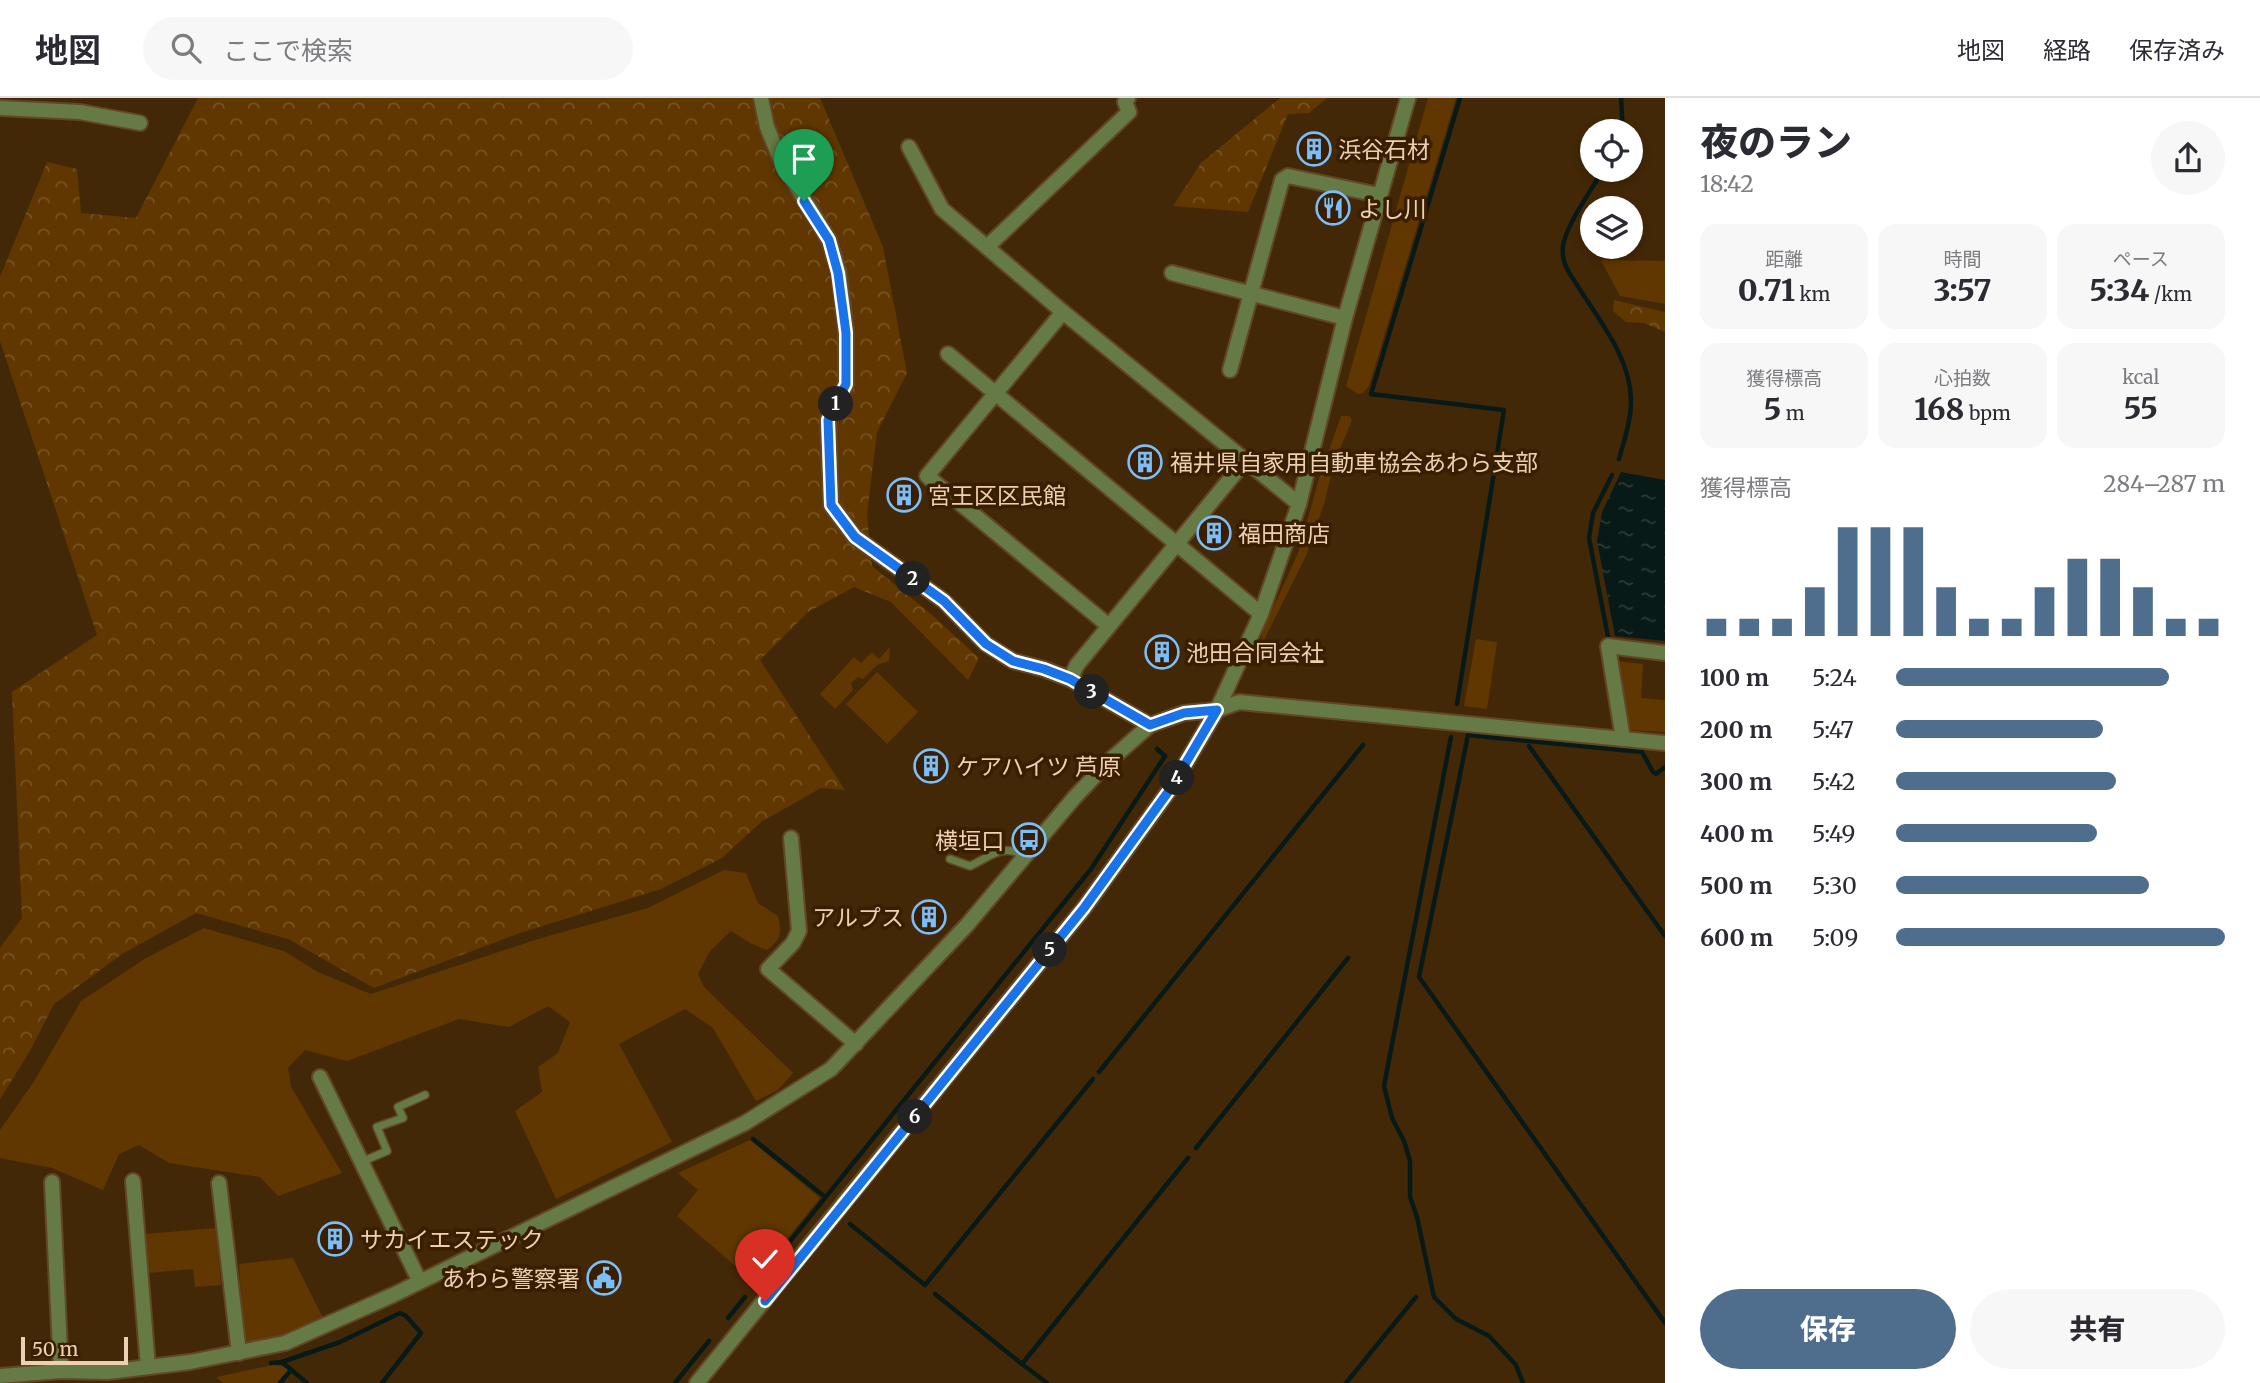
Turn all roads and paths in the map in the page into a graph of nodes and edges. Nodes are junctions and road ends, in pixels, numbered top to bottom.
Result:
1 (761, 98) edge
2 (1128, 98) edge
3 (1408, 98) edge
4 (0, 108) edge
5 (140, 124) dead end
6 (909, 147) dead end
7 (1379, 195) junction
8 (988, 246) junction
9 (1172, 274) dead end
10 (1249, 294) junction
11 (1063, 312) junction
12 (1345, 318) junction
13 (948, 354) dead end
14 (1230, 370) dead end
15 (995, 394) junction
16 (1245, 461) junction
17 (1298, 504) junction
18 (1176, 545) junction
19 (1261, 614) junction
20 (1109, 626) junction
21 (1665, 653) edge
22 (1070, 679) junction
23 (1217, 710) junction
24 (1150, 725) junction
25 (1623, 739) junction
26 (1665, 743) edge
27 (792, 838) dead end
28 (1026, 857) junction
29 (950, 859) dead end
30 (856, 1044) junction
31 (320, 1077) dead end
32 (425, 1095) dead end
33 (361, 1162) junction
34 (133, 1181) dead end
35 (52, 1182) dead end
36 (219, 1183) dead end
37 (419, 1280) junction
38 (239, 1353) junction
39 (148, 1367) junction
40 (61, 1371) junction
41 (0, 1376) edge
42 (697, 1383) edge

1 - 22 street
2 - 8 street
3 - 7 street
4 - 5 street
6 - 8 street
7 - 10 street
7 - 12 street
8 - 11 street
9 - 10 street
10 - 12 street
10 - 14 street
11 - 15 street
11 - 16 street
12 - 17 street
13 - 15 street
15 - 18 street
15 - 20 street
16 - 17 street
16 - 18 street
17 - 19 street
18 - 19 street
18 - 20 street
19 - 23 street
20 - 22 street
21 - 25 street
22 - 24 street
23 - 24 street
23 - 25 street
23 - 42 street
24 - 28 street
25 - 26 street
27 - 30 street
28 - 29 lane
28 - 30 street
30 - 37 street
31 - 33 street
32 - 33 lane
33 - 37 street
34 - 39 street
35 - 40 street
36 - 38 street
37 - 38 street
38 - 39 street
39 - 40 street
40 - 41 street

